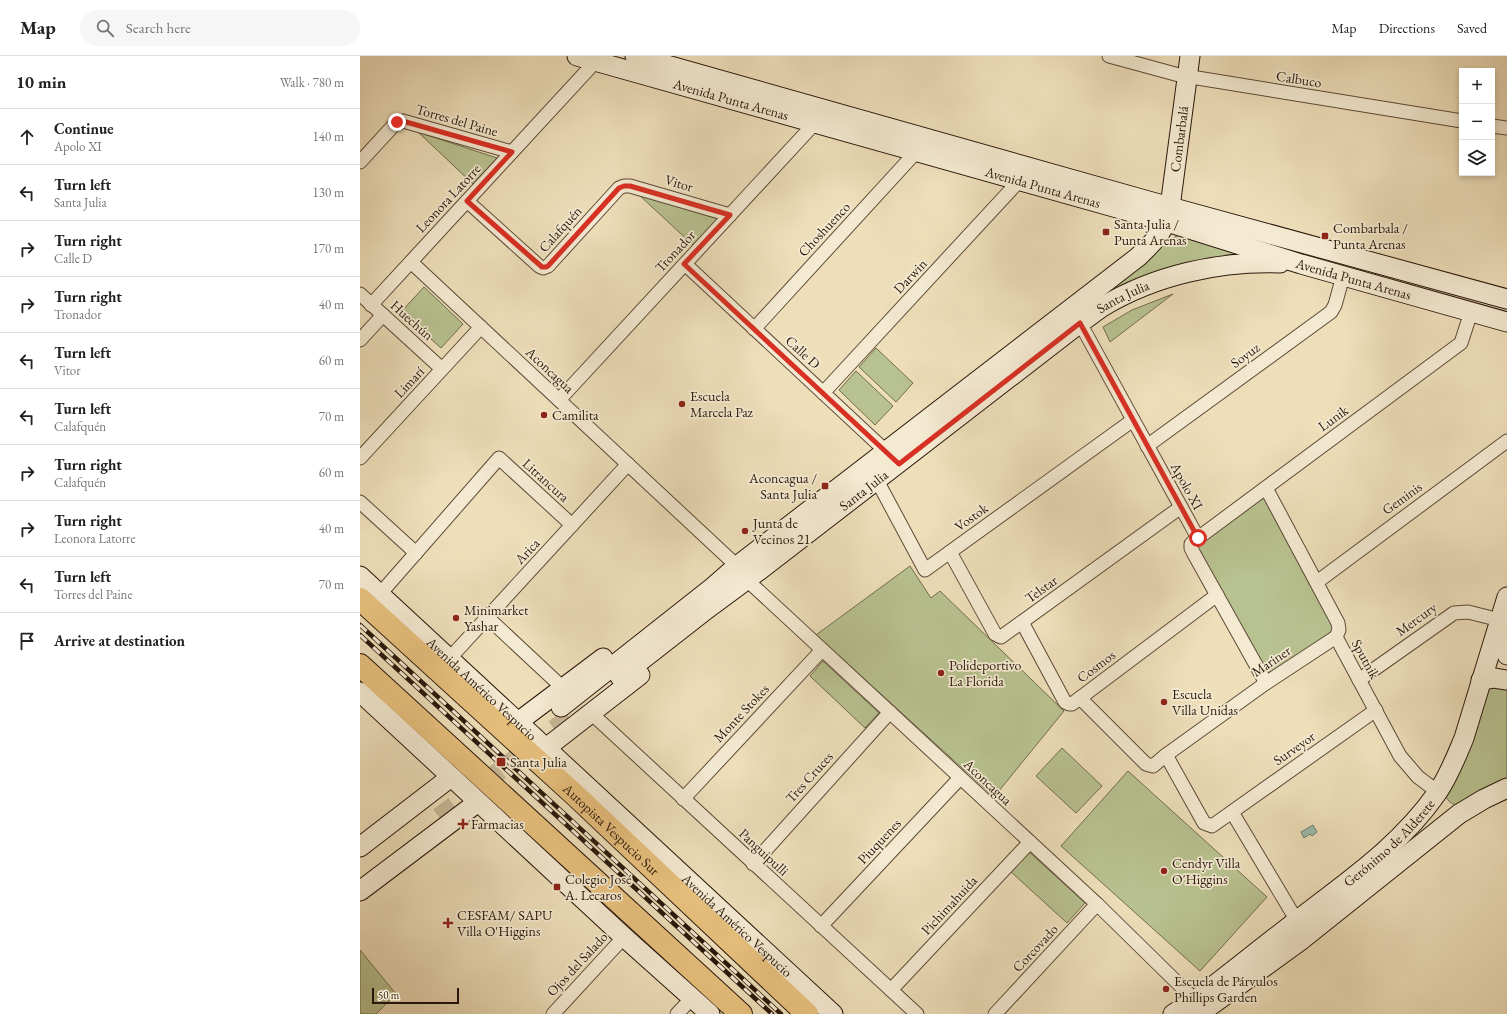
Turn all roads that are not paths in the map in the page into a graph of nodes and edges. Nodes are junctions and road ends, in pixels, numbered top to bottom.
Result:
1 (577, 56) edge
2 (635, 56) edge
3 (1109, 56) edge
4 (1190, 56) edge
5 (596, 61) junction
6 (671, 68) edge
7 (1188, 77) junction
8 (1459, 121) edge
9 (815, 123) junction
10 (1495, 126) edge
11 (1507, 128) edge
12 (917, 151) junction
13 (512, 152) junction
14 (360, 162) edge
15 (1020, 180) junction
16 (619, 188) joint
17 (467, 201) junction
18 (1169, 214) junction
19 (730, 215) junction
20 (411, 262) junction
21 (684, 264) junction
22 (1302, 264) junction
23 (1343, 276) junction
24 (360, 294) edge
25 (1507, 299) edge
26 (371, 305) junction
27 (1471, 312) junction
28 (383, 315) junction
29 (1507, 322) edge
30 (1080, 323) junction
31 (481, 327) junction
32 (754, 329) junction
33 (360, 340) edge
34 (442, 369) junction
35 (823, 393) junction
36 (559, 400) junction
37 (1133, 420) junction
38 (1507, 441) edge
39 (1147, 446) junction
40 (892, 457) junction
41 (360, 458) edge
42 (628, 464) junction
43 (873, 472) junction
44 (1266, 488) junction
45 (360, 502) edge
46 (1181, 507) junction
47 (572, 525) junction
48 (1198, 538) junction
49 (950, 552) junction
50 (416, 553) junction
51 (742, 573) junction
52 (360, 576) edge
53 (1317, 582) junction
54 (1217, 595) junction
55 (370, 597) edge
56 (1507, 597) edge
57 (487, 617) junction
58 (1022, 622) junction
59 (1500, 622) junction
60 (1336, 637) junction
61 (822, 650) junction
62 (1507, 655) edge
63 (449, 659) junction
64 (360, 665) edge
65 (1359, 680) junction
66 (1481, 680) junction
67 (1507, 680) edge
68 (1266, 683) junction
69 (563, 688) junction
70 (362, 698) edge
71 (1080, 698) junction
72 (1376, 710) junction
73 (565, 712) tunnel mouth
74 (890, 712) junction
75 (591, 713) junction
76 (518, 722) junction
77 (546, 748) junction
78 (1166, 755) junction
79 (451, 777) junction
80 (960, 778) junction
81 (1507, 788) edge
82 (1438, 792) junction
83 (683, 799) junction
84 (478, 802) junction
85 (1232, 812) junction
86 (1459, 814) junction
87 (1030, 842) junction
88 (360, 846) edge
89 (360, 861) edge
90 (753, 864) junction
91 (360, 878) edge
92 (360, 891) edge
93 (1098, 904) junction
94 (1297, 921) junction
95 (821, 926) junction
96 (624, 937) junction
97 (701, 978) junction
98 (891, 990) junction
99 (692, 998) junction
100 (1202, 1010) edge
101 (553, 1014) edge
102 (677, 1014) edge
103 (710, 1014) edge
104 (729, 1014) edge
105 (741, 1014) edge
106 (807, 1014) edge
107 (833, 1014) edge
108 (917, 1014) edge
109 (995, 1014) edge
110 (1173, 1014) edge
111 (1182, 1014) edge

1 - 5 main road, Avenida Punta Arenas
2 - 6 main road, Avenida Punta Arenas
3 - 7 street, Calbuco
4 - 7 main road, Combarbalá
5 - 6 main road, Avenida Punta Arenas
5 - 13 street, Leonora Latorre
6 - 9 main road, Avenida Punta Arenas
6 - 18 main road, Avenida Punta Arenas
7 - 8 street, Calbuco
7 - 18 main road, Combarbalá
9 - 12 main road, Avenida Punta Arenas
9 - 19 street, Tronador
10 - 11 street
12 - 15 main road, Avenida Punta Arenas
12 - 32 street, Choshuenco
13 - 14 street, Torres del Paine
13 - 17 street, Leonora Latorre
15 - 18 main road, Avenida Punta Arenas
15 - 35 street, Darwin
16 - 17 street, Calafquén
16 - 19 street, Vitor
17 - 20 street, Leonora Latorre
18 - 22 main road, Avenida Punta Arenas
18 - 25 main road, Avenida Punta Arenas
18 - 40 main road, Santa Julia
19 - 21 street, Tronador
20 - 26 street, Leonora Latorre
20 - 31 street, Aconcagua
21 - 32 street, Calle D
21 - 36 street, Tronador
22 - 23 main road, Avenida Punta Arenas
22 - 30 main road, Santa Julia
23 - 27 main road, Avenida Punta Arenas
23 - 39 street, Soyuz
24 - 26 street, Huechún
26 - 28 street, Huechún
27 - 29 main road, Avenida Punta Arenas
27 - 44 street, Lunik
28 - 33 street
28 - 34 street, Huechún
30 - 37 street, Apolo XI
30 - 40 main road, Santa Julia
31 - 34 street, Limarí
31 - 36 street, Aconcagua
32 - 35 street, Calle D
34 - 41 street, Limarí
35 - 40 street, Calle D
36 - 42 street, Aconcagua
37 - 39 street, Apolo XI
37 - 49 street, Vostok
38 - 53 street, Geminis
39 - 46 street, Apolo XI
40 - 43 main road, Santa Julia
42 - 47 street, Arica
42 - 51 street, Aconcagua
43 - 49 street, Vostok
43 - 51 main road, Santa Julia
44 - 48 street, Lunik
44 - 53 street, Sputnik
45 - 50 street
46 - 48 street, Apolo XI
46 - 58 street, Telstar
47 - 50 street, Litrancura
47 - 57 street, Arica
48 - 54 street
49 - 58 street, Telstar
50 - 55 street
51 - 61 street, Aconcagua
51 - 69 main road, Santa Julia
51 - 73 main road, Santa Julia
51 - 75 main road, Santa Julia
52 - 55 main road, Avenida Américo Vespucio
53 - 60 street, Sputnik
54 - 68 street
54 - 71 street, Cosmos
55 - 63 main road, Avenida Américo Vespucio
55 - 106 highway, Autopista Vespucio Sur
56 - 59 main road, Gerónimo de Alderete
57 - 63 street, Arica
57 - 69 street
58 - 71 street, Cosmos
59 - 62 main road
59 - 65 street, Mercury
59 - 66 main road, Gerónimo de Alderete
60 - 65 street, Sputnik
60 - 68 street, Mariner
61 - 74 street, Aconcagua
61 - 83 street, Monte Stokes
63 - 76 main road, Avenida Américo Vespucio
64 - 97 highway
65 - 72 street, Sputnik
66 - 67 main road
66 - 82 main road, Gerónimo de Alderete
68 - 78 street, Mariner
69 - 76 main road, Santa Julia
70 - 79 main road
71 - 78 street, Mariner
72 - 82 street, Sputnik
72 - 85 street, Surveyor
74 - 80 street, Aconcagua
74 - 90 street, Tres Cruces
75 - 77 main road, Santa Julia
75 - 83 street, Panguipulli
76 - 77 main road, Avenida Américo Vespucio
77 - 107 main road, Avenida Américo Vespucio
78 - 85 street, Surveyor
79 - 84 main road
79 - 88 main road
80 - 87 street, Aconcagua
80 - 95 street, Piuquenes
81 - 86 main road, Gerónimo de Alderete
82 - 86 main road
82 - 94 main road, Gerónimo de Alderete
83 - 90 street, Panguipulli
84 - 92 main road
84 - 96 main road
85 - 94 street
86 - 100 main road, Gerónimo de Alderete
87 - 93 street, Aconcagua
87 - 98 street, Pichimahuida
89 - 91 main road
90 - 95 street, Panguipulli
93 - 100 street, Aconcagua
93 - 109 street, Corcovado
94 - 100 main road, Gerónimo de Alderete
95 - 98 street, Panguipulli
96 - 99 main road
96 - 101 street, Ojos del Salado
97 - 104 highway
97 - 105 highway
98 - 108 street, Panguipulli
99 - 102 street
99 - 103 main road
100 - 110 main road, Gerónimo de Alderete
100 - 111 main road, Gerónimo de Alderete

